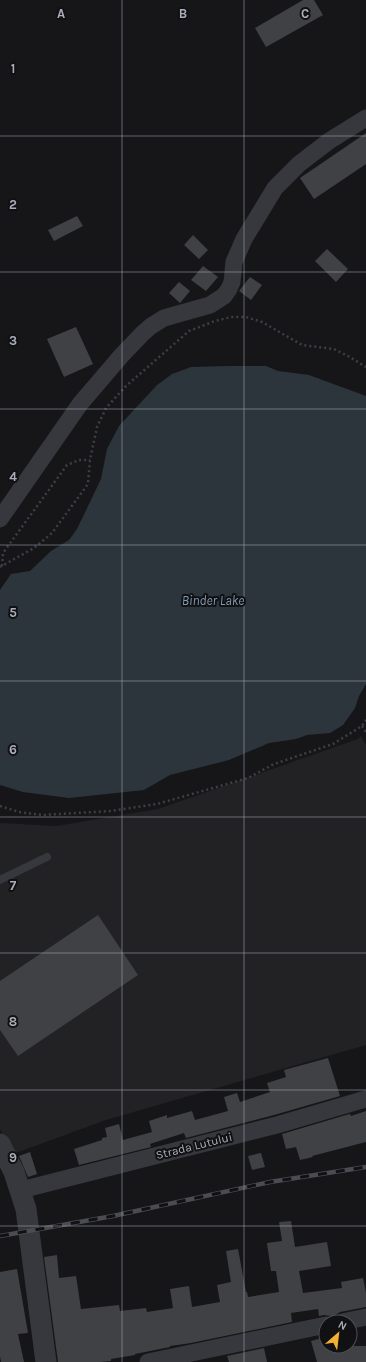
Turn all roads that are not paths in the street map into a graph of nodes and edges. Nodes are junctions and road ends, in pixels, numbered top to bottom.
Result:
1 (366, 118) edge
2 (0, 519) edge
3 (47, 857) dead end
4 (0, 880) edge
5 (366, 1099) edge
6 (0, 1144) edge
7 (20, 1190) junction
8 (318, 1327) edge
9 (46, 1362) edge
10 (148, 1362) edge

1 - 2 street
3 - 4 lane
5 - 7 street, Strada Lutului
6 - 7 street
7 - 9 street
8 - 10 street

